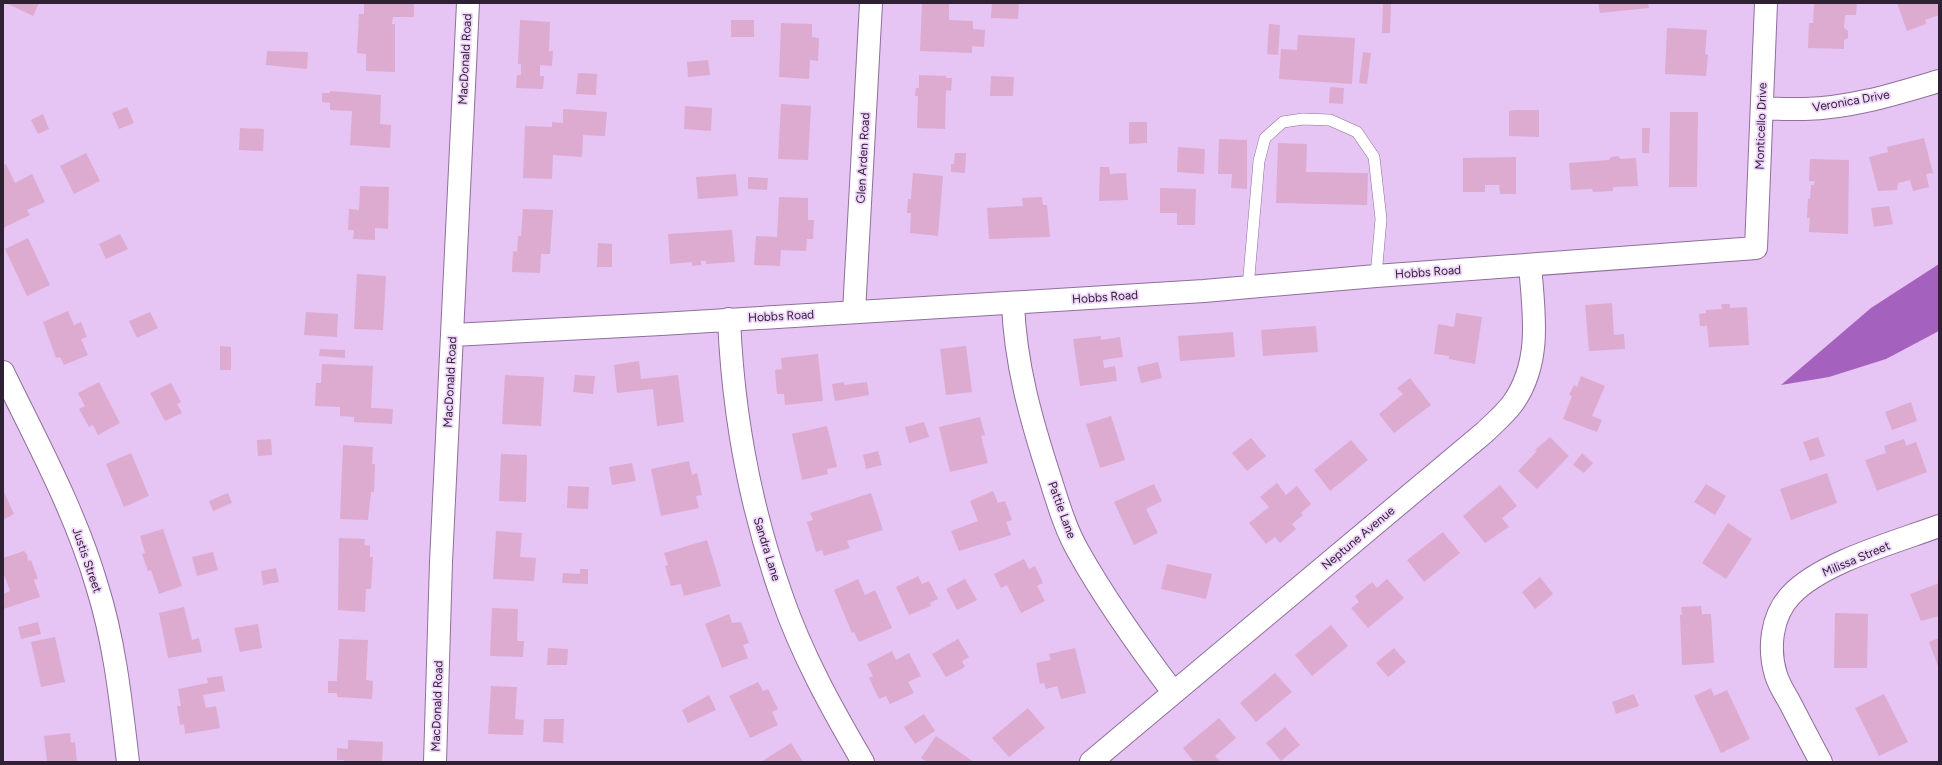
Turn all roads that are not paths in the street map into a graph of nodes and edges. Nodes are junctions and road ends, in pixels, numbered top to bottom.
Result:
1 (468, 3) edge
2 (871, 3) edge
3 (1766, 3) edge
4 (1939, 80) edge
5 (1762, 108) junction
6 (1756, 248) joint
7 (1530, 266) junction
8 (1376, 276) junction
9 (1248, 287) junction
10 (1013, 303) junction
11 (854, 312) junction
12 (729, 319) junction
13 (453, 335) junction
14 (3, 372) edge
15 (1939, 526) edge
16 (1173, 692) junction
17 (128, 762) edge
18 (435, 762) edge
19 (863, 762) edge
20 (1091, 762) edge
21 (1821, 762) edge

1 - 13 street, MacDonald Road
2 - 11 street, Glen Arden Road
3 - 5 street, Monticello Drive
4 - 5 street, Veronica Drive
5 - 6 street, Monticello Drive
6 - 7 street, Hobbs Road
7 - 8 street, Hobbs Road
7 - 16 street, Neptune Avenue
8 - 9 street, Hobbs Road
8 - 9 lane
9 - 10 street, Hobbs Road
10 - 11 street, Hobbs Road
10 - 16 street, Pattie Lane
11 - 12 street, Hobbs Road
12 - 13 street, Hobbs Road
12 - 19 street, Sandra Lane
13 - 18 street, MacDonald Road
14 - 17 street, Justis Street
15 - 21 street, Milissa Street
16 - 20 street, Neptune Avenue

